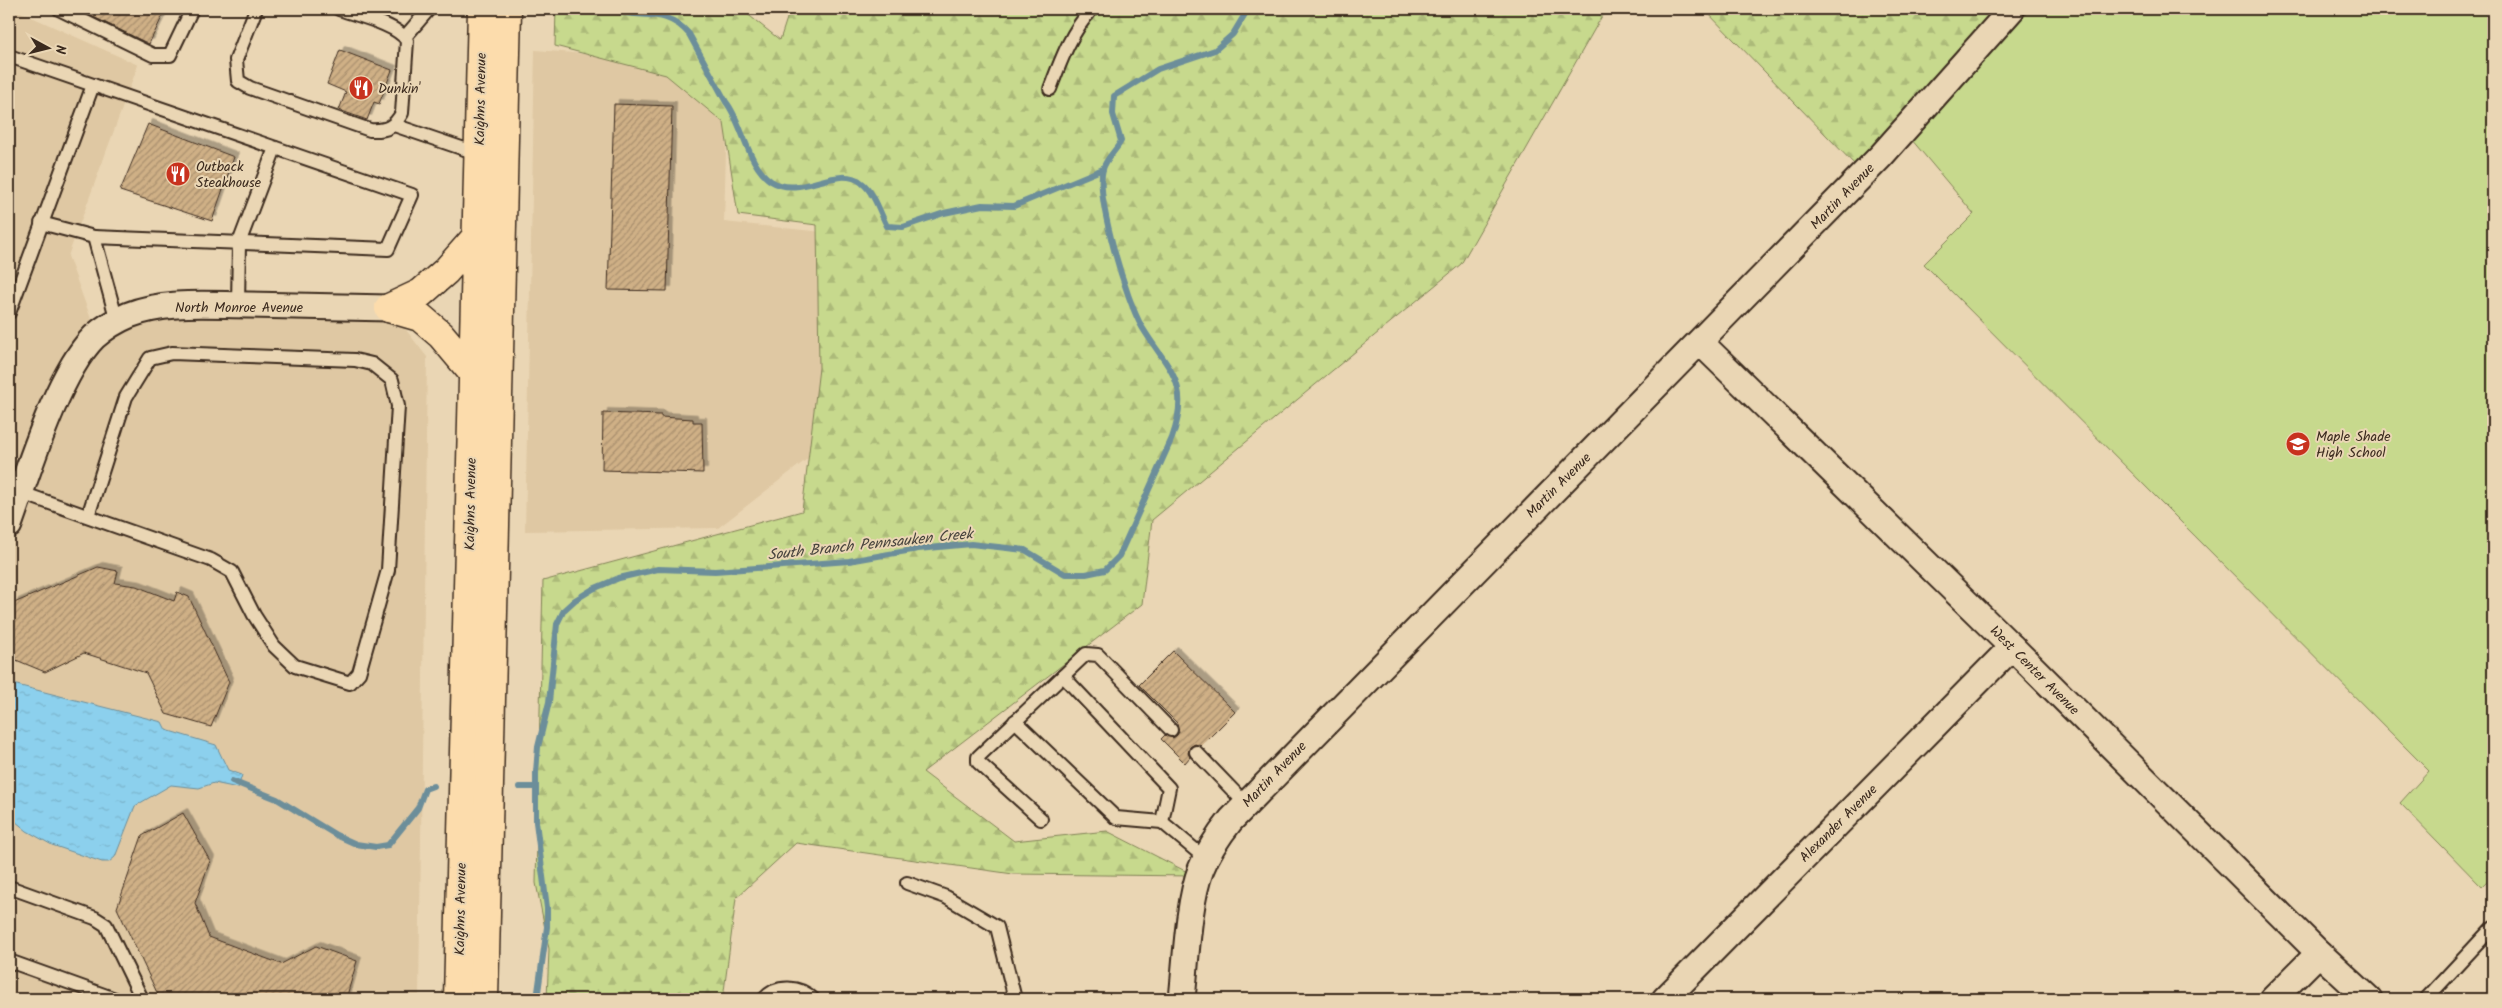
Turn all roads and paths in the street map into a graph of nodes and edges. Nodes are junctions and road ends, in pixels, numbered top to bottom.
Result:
1 (59, 9) edge
2 (192, 9) edge
3 (256, 9) edge
4 (339, 9) edge
5 (429, 9) edge
6 (482, 9) edge
7 (507, 9) edge
8 (1092, 9) edge
9 (2012, 9) edge
10 (405, 37) junction
11 (9, 56) edge
12 (93, 85) junction
13 (1050, 89) dead end
14 (394, 125) junction
15 (275, 148) junction
16 (479, 154) junction
17 (41, 223) junction
18 (476, 236) junction
19 (94, 237) junction
20 (239, 243) junction
21 (238, 305) junction
22 (389, 308) junction
23 (9, 313) edge
24 (117, 321) junction
25 (1700, 342) junction
26 (473, 373) junction
27 (15, 491) edge
28 (88, 516) junction
29 (9, 525) edge
30 (2012, 647) junction
31 (1063, 676) junction
32 (1015, 722) junction
33 (1171, 730) dead end
34 (1196, 752) dead end
35 (1245, 803) junction
36 (1041, 819) dead end
37 (1162, 822) junction
38 (1206, 859) junction
39 (907, 883) dead end
40 (9, 887) edge
41 (2493, 927) edge
42 (2319, 953) junction
43 (9, 961) edge
44 (115, 999) edge
45 (142, 999) edge
46 (458, 999) edge
47 (484, 999) edge
48 (764, 999) edge
49 (813, 999) edge
50 (1015, 999) edge
51 (1182, 999) edge
52 (1665, 999) edge
53 (2274, 999) edge
54 (2369, 999) edge
55 (2426, 999) edge

1 - 2 lane
3 - 14 lane
4 - 10 lane
5 - 10 lane
6 - 16 highway, Kaighns Avenue
7 - 47 highway, Kaighns Avenue
8 - 13 lane
9 - 25 street, Martin Avenue
10 - 14 lane
11 - 12 lane
12 - 15 lane
12 - 17 lane
14 - 16 lane
15 - 20 lane
15 - 20 lane
16 - 18 highway, Kaighns Avenue
17 - 19 lane
17 - 23 lane
18 - 22 highway
18 - 26 highway, Kaighns Avenue
19 - 20 lane
19 - 24 lane
20 - 21 lane
21 - 22 street, North Monroe Avenue
21 - 24 street, North Monroe Avenue
22 - 26 highway
24 - 27 street, North Monroe Avenue
25 - 30 street, West Center Avenue
25 - 35 street, Martin Avenue
26 - 46 highway, Kaighns Avenue
27 - 28 lane
27 - 29 street, North Monroe Avenue
28 - 28 lane
30 - 42 street, West Center Avenue
30 - 52 street, Alexander Avenue
31 - 32 lane
31 - 33 lane
31 - 37 lane
32 - 36 lane
32 - 37 lane
34 - 35 lane
35 - 38 street, Martin Avenue
37 - 38 lane
38 - 51 street, Martin Avenue
39 - 50 lane
40 - 45 lane
41 - 55 lane
42 - 53 street
42 - 54 street, West Center Avenue
43 - 44 lane
48 - 49 lane

